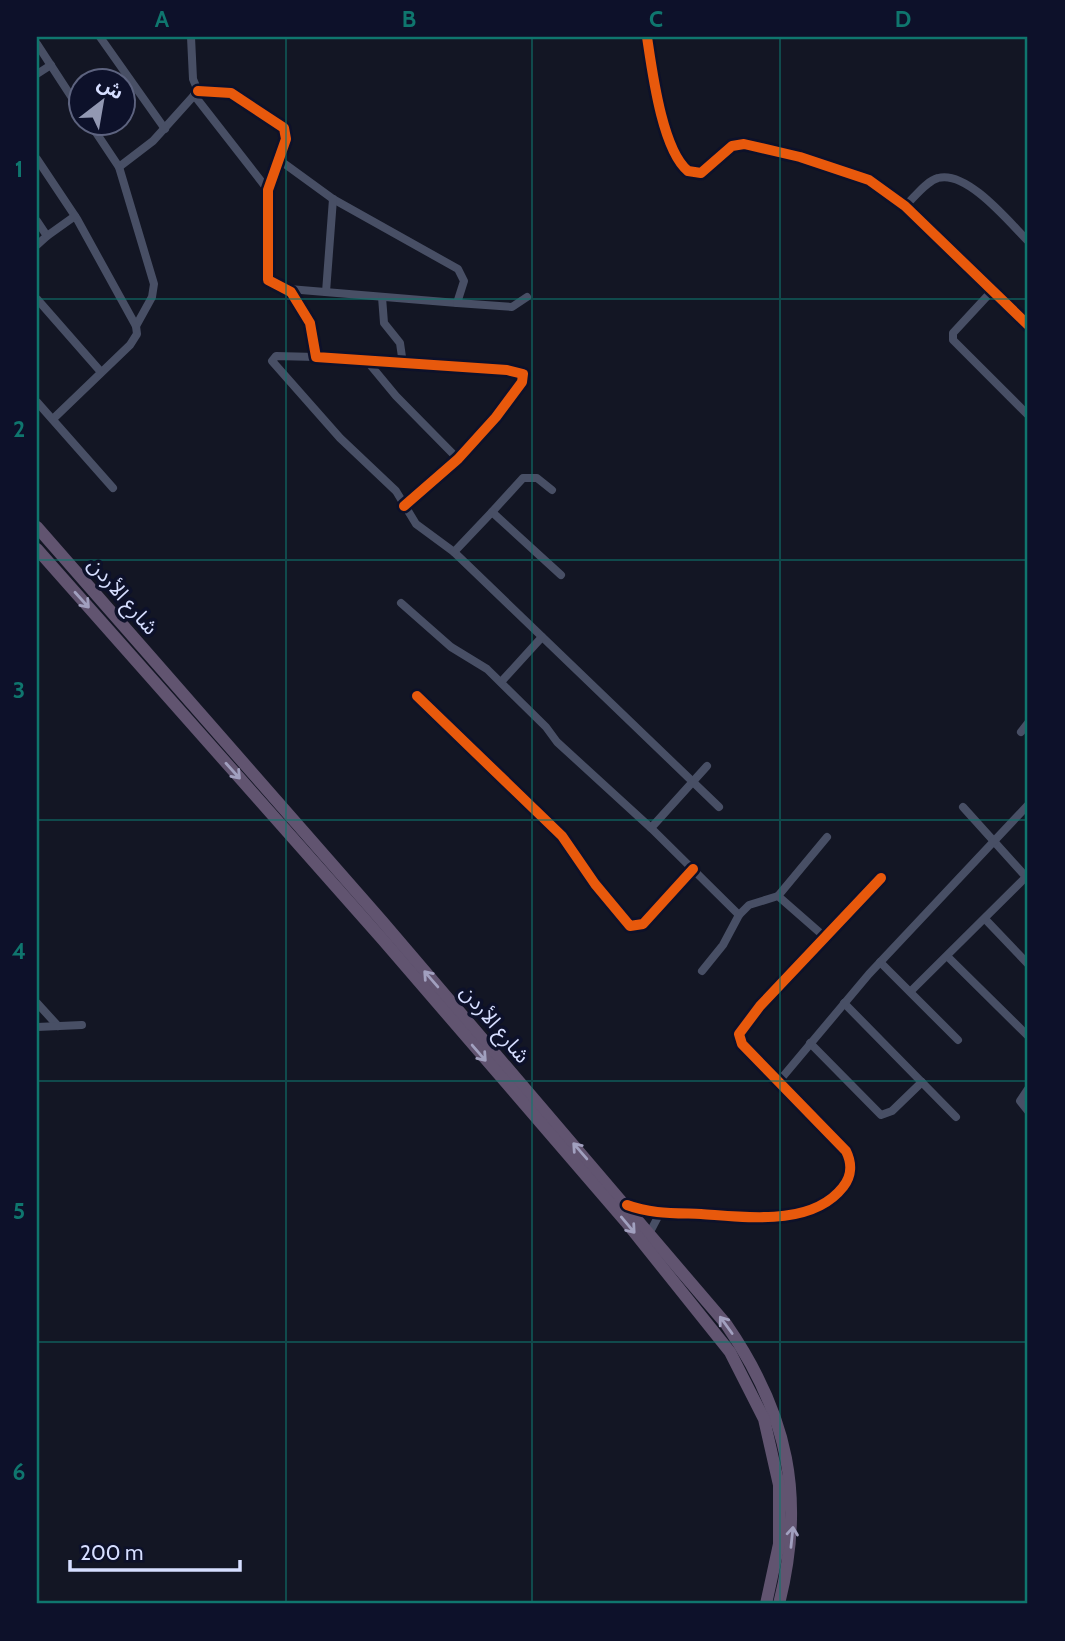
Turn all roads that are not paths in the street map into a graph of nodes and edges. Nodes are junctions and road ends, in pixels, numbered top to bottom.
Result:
1 (100, 37) edge
2 (191, 37) edge
3 (647, 37) edge
4 (37, 44) edge
5 (51, 65) junction
6 (37, 74) edge
7 (66, 88) edge
8 (196, 93) junction
9 (165, 129) junction
10 (98, 136) edge
11 (37, 159) edge
12 (278, 159) junction
13 (119, 167) junction
14 (268, 190) junction
15 (333, 199) junction
16 (905, 206) junction
17 (75, 216) junction
18 (37, 221) edge
19 (47, 236) junction
20 (1028, 241) edge
21 (37, 245) edge
22 (288, 289) junction
23 (326, 292) junction
24 (991, 292) junction
25 (382, 296) junction
26 (527, 297) dead end
27 (37, 299) edge
28 (457, 303) junction
29 (1028, 325) edge
30 (136, 326) junction
31 (316, 357) junction
32 (367, 360) junction
33 (403, 364) junction
34 (101, 372) junction
35 (37, 402) edge
36 (1028, 415) edge
37 (53, 419) junction
38 (458, 459) junction
39 (113, 488) dead end
40 (552, 490) dead end
41 (404, 506) junction
42 (492, 512) junction
43 (37, 527) edge
44 (37, 549) edge
45 (454, 552) junction
46 (561, 575) dead end
47 (401, 603) dead end
48 (542, 637) junction
49 (501, 682) junction
50 (417, 696) dead end
51 (1028, 723) edge
52 (1021, 732) dead end
53 (707, 766) dead end
54 (693, 781) junction
55 (1028, 805) edge
56 (719, 807) dead end
57 (963, 807) dead end
58 (651, 828) junction
59 (827, 837) dead end
60 (994, 843) junction
61 (693, 869) junction
62 (881, 878) dead end
63 (1027, 878) edge
64 (778, 896) junction
65 (739, 915) junction
66 (986, 920) junction
67 (826, 938) junction
68 (948, 957) junction
69 (880, 962) junction
70 (1028, 964) edge
71 (702, 971) dead end
72 (911, 990) junction
73 (37, 1003) edge
74 (844, 1003) junction
75 (82, 1025) dead end
76 (58, 1026) junction
77 (37, 1027) edge
78 (1028, 1037) edge
79 (958, 1040) dead end
80 (810, 1043) junction
81 (780, 1080) junction
82 (922, 1082) junction
83 (1028, 1089) edge
84 (1028, 1111) edge
85 (956, 1117) dead end
86 (626, 1205) junction
87 (660, 1213) junction
88 (650, 1233) junction
89 (766, 1604) edge
90 (779, 1604) edge

1 - 9 street
2 - 8 street
3 - 16 street
4 - 5 street
5 - 6 street
5 - 7 street
8 - 9 street
8 - 12 street
8 - 14 street
9 - 13 street
10 - 13 street
11 - 17 street
12 - 14 street
12 - 15 street
13 - 30 street
14 - 22 street
15 - 23 street
15 - 28 street
16 - 20 street
16 - 24 street
17 - 19 street
17 - 30 street
18 - 19 street
19 - 21 street
22 - 23 street
22 - 31 street
23 - 25 street
24 - 29 street
24 - 36 street
25 - 28 street
25 - 33 street
26 - 28 street
27 - 34 street
30 - 34 street
31 - 32 street
31 - 41 street
32 - 33 street
32 - 38 street
33 - 38 street
34 - 37 street
35 - 37 street
37 - 39 street
38 - 41 street
40 - 42 street
41 - 45 street
42 - 45 street
42 - 46 street
86 -> 43 highway, شارع الأردن
44 -> 89 highway, شارع الأردن
45 - 48 street
47 - 49 street
48 - 49 street
48 - 54 street
49 - 58 street
50 - 61 street
51 - 52 street
53 - 54 street
54 - 56 street
54 - 58 street
55 - 60 street
57 - 60 street
58 - 61 street
59 - 64 street
60 - 63 street
60 - 69 street
61 - 65 street
62 - 67 street
63 - 66 street
64 - 65 street
64 - 67 street
65 - 71 street
66 - 68 street
66 - 70 street
67 - 81 street
68 - 72 street
68 - 78 street
69 - 72 street
69 - 74 street
72 - 79 street
73 - 76 street
74 - 80 street
74 - 82 street
75 - 76 street
76 - 77 street
80 - 81 street
80 - 82 street
81 - 87 street
82 - 85 street
83 - 84 street
86 - 87 street
86 - 88 highway, شارع الأردن
87 - 88 street
90 -> 88 highway, شارع الأردن

